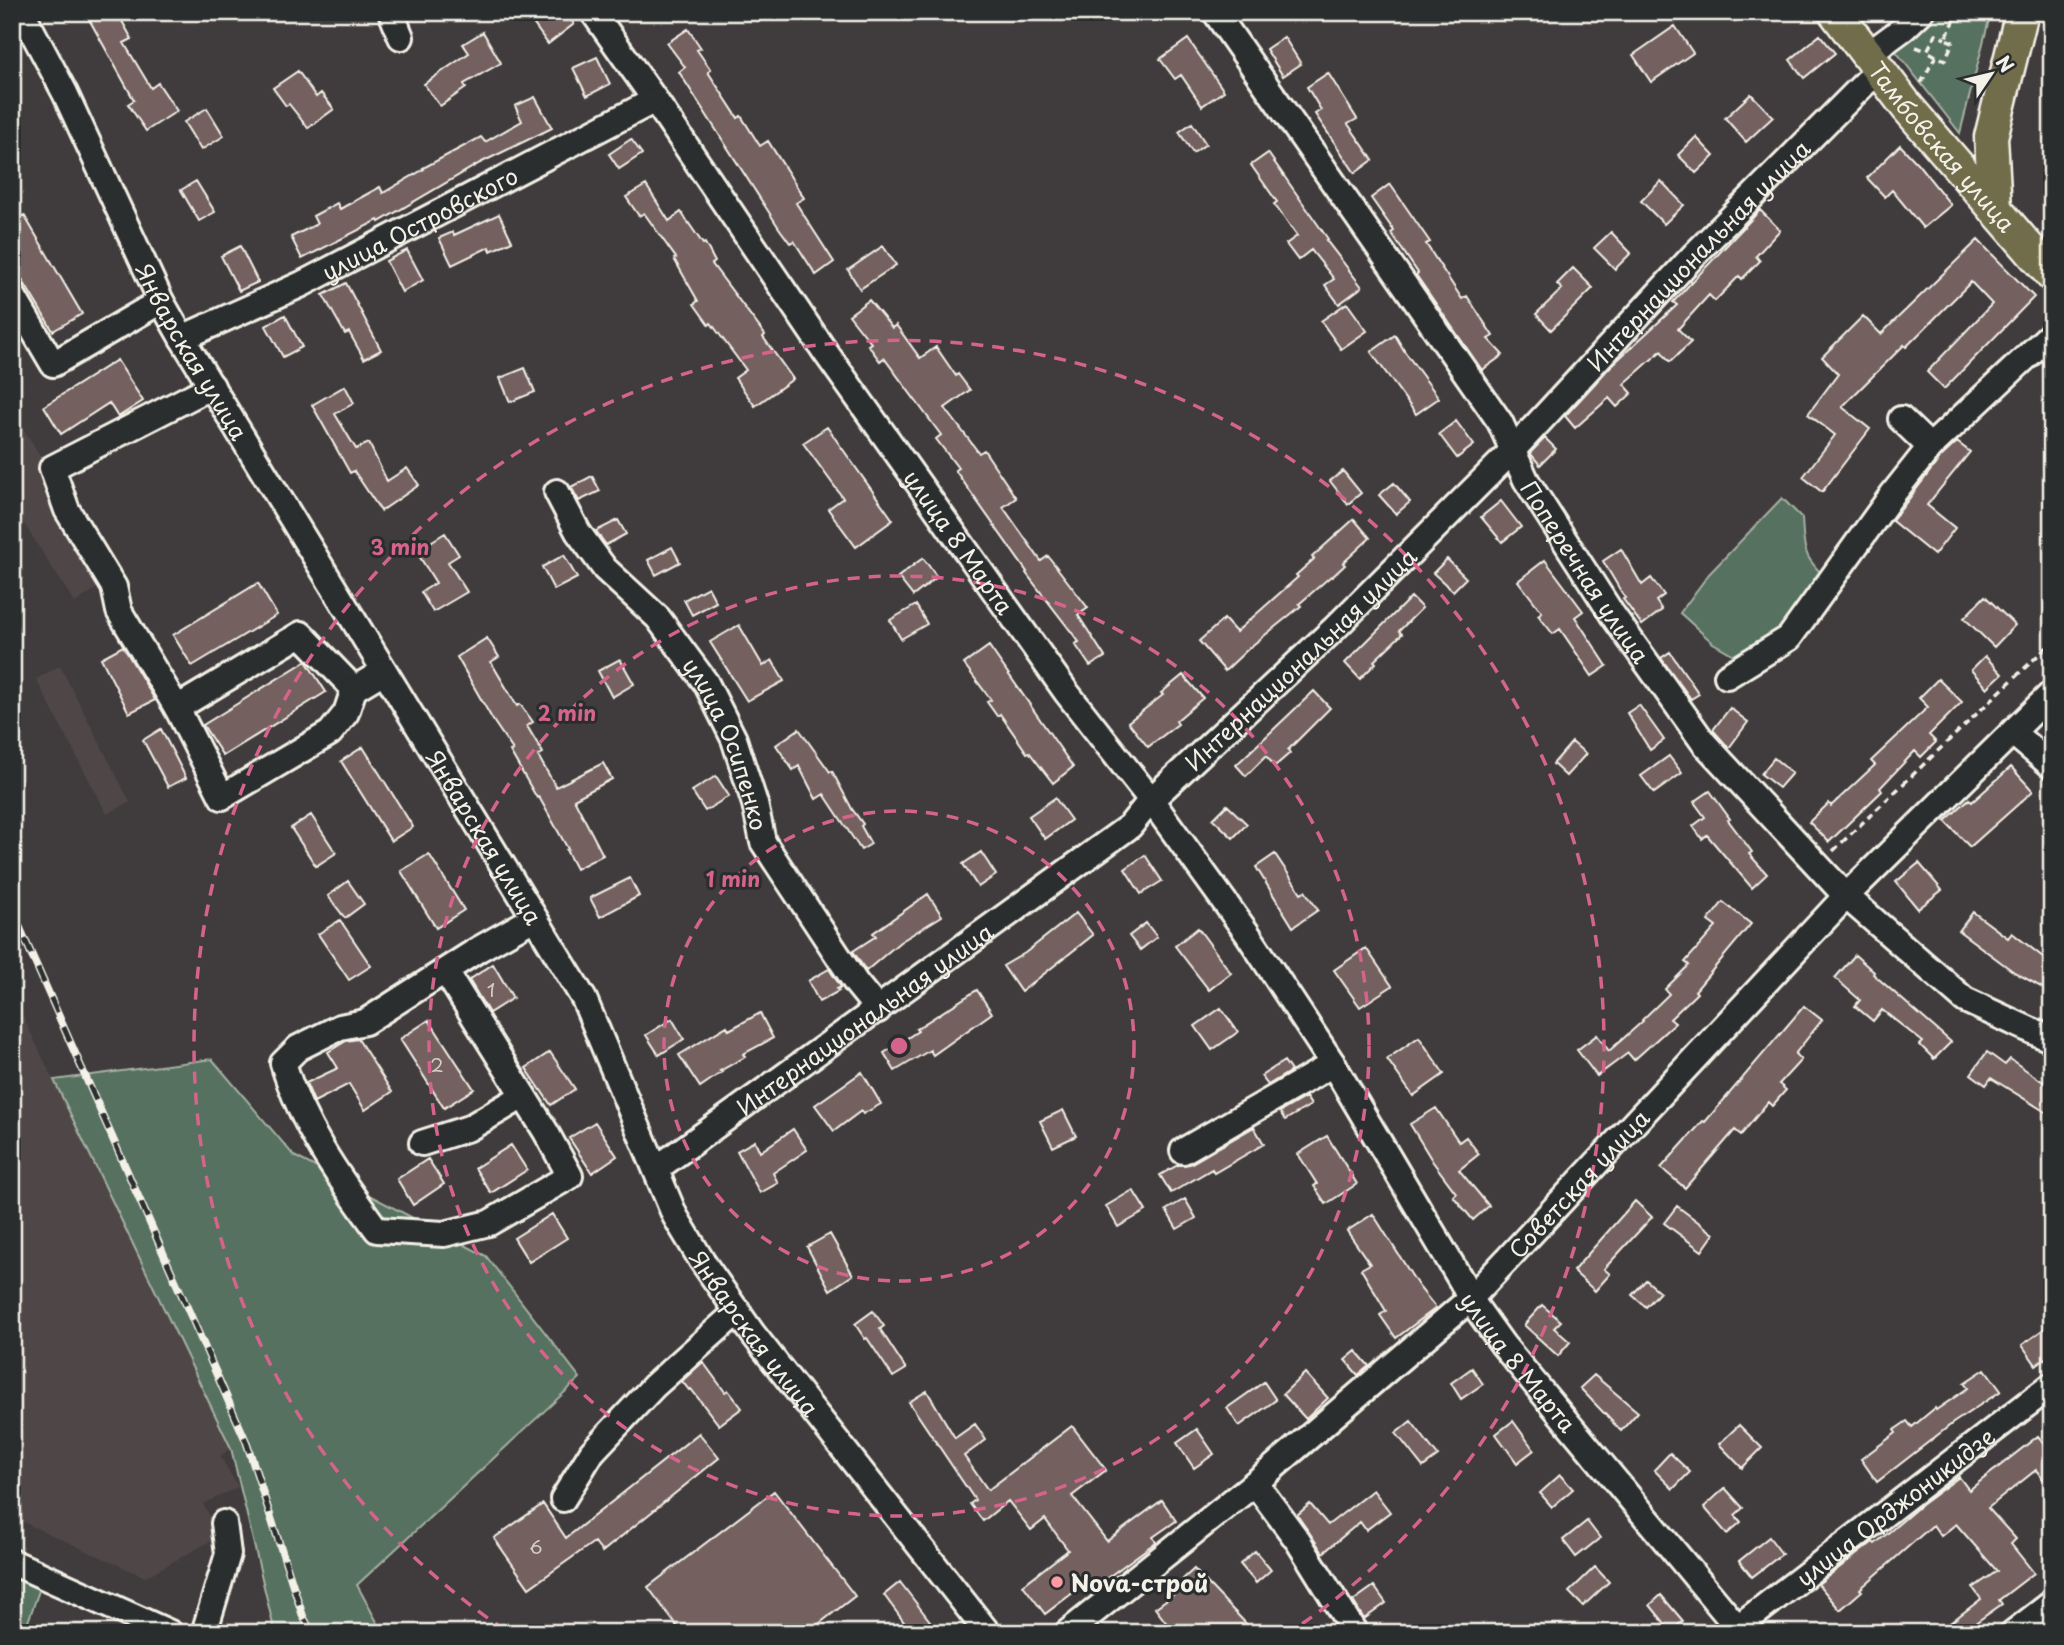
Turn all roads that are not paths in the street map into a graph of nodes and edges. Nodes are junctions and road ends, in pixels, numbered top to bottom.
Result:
1 (22, 12) edge
2 (391, 12) edge
3 (593, 12) edge
4 (1215, 12) edge
5 (1835, 12) edge
6 (1920, 12) edge
7 (2022, 12) edge
8 (401, 37) dead end
9 (1872, 63) junction
10 (655, 100) junction
11 (1995, 209) junction
12 (2052, 275) edge
13 (12, 293) edge
14 (162, 301) junction
15 (2052, 333) edge
16 (183, 338) junction
17 (212, 386) junction
18 (1901, 419) dead end
19 (1930, 447) junction
20 (1513, 450) junction
21 (556, 492) dead end
22 (384, 671) junction
23 (1727, 676) dead end
24 (354, 689) junction
25 (2052, 693) edge
26 (177, 708) junction
27 (2013, 733) junction
28 (2052, 766) edge
29 (1151, 800) junction
30 (1846, 896) junction
31 (534, 918) junction
32 (446, 972) junction
33 (878, 1010) junction
34 (2052, 1040) edge
35 (1333, 1064) junction
36 (523, 1096) junction
37 (422, 1143) dead end
38 (1183, 1151) dead end
39 (656, 1169) junction
40 (1469, 1299) junction
41 (738, 1311) junction
42 (2052, 1385) edge
43 (1255, 1483) junction
44 (563, 1499) dead end
45 (224, 1523) dead end
46 (12, 1562) edge
47 (2052, 1603) edge
48 (1740, 1630) edge
49 (170, 1633) edge
50 (204, 1633) edge
51 (988, 1633) edge
52 (1067, 1633) edge
53 (1355, 1633) edge
54 (2013, 1633) edge

1 - 14 street, Январская улица
2 - 8 street
3 - 10 street, улица 8 Марта
4 - 20 street, Поперечная улица
5 - 9 main road, Тамбовская улица
6 - 9 street, Интернациональная улица
7 - 11 main road
9 - 11 main road, Тамбовская улица
9 - 20 street, Интернациональная улица
10 - 16 street, улица Островского
10 - 29 street, улица 8 Марта
11 - 12 main road, Тамбовская улица
13 - 14 street
14 - 16 street, Январская улица
15 - 19 street
16 - 17 street, Январская улица
17 - 22 street, Январская улица
17 - 26 street
18 - 19 street
19 - 23 street
20 - 29 street, Интернациональная улица
20 - 30 street, Поперечная улица
21 - 33 street, улица Осипенко
22 - 24 street
22 - 31 street, Январская улица
24 - 26 street
24 - 26 street
25 - 27 street, Советская улица
27 - 28 street
27 - 30 street, Советская улица
29 - 33 street, Интернациональная улица
29 - 35 street, улица 8 Марта
30 - 34 street, Поперечная улица
30 - 40 street, Советская улица
31 - 32 street
31 - 39 street, Январская улица
32 - 36 street
32 - 36 street
33 - 39 street, Интернациональная улица
35 - 38 street
35 - 40 street, улица 8 Марта
36 - 37 street
39 - 41 street, Январская улица
40 - 43 street, Советская улица
40 - 48 street, улица 8 Марта
41 - 44 street
41 - 51 street, Январская улица
42 - 48 street, улица Орджоникидзе
43 - 52 street, Советская улица
43 - 53 street
45 - 50 street
46 - 49 street
47 - 54 street

